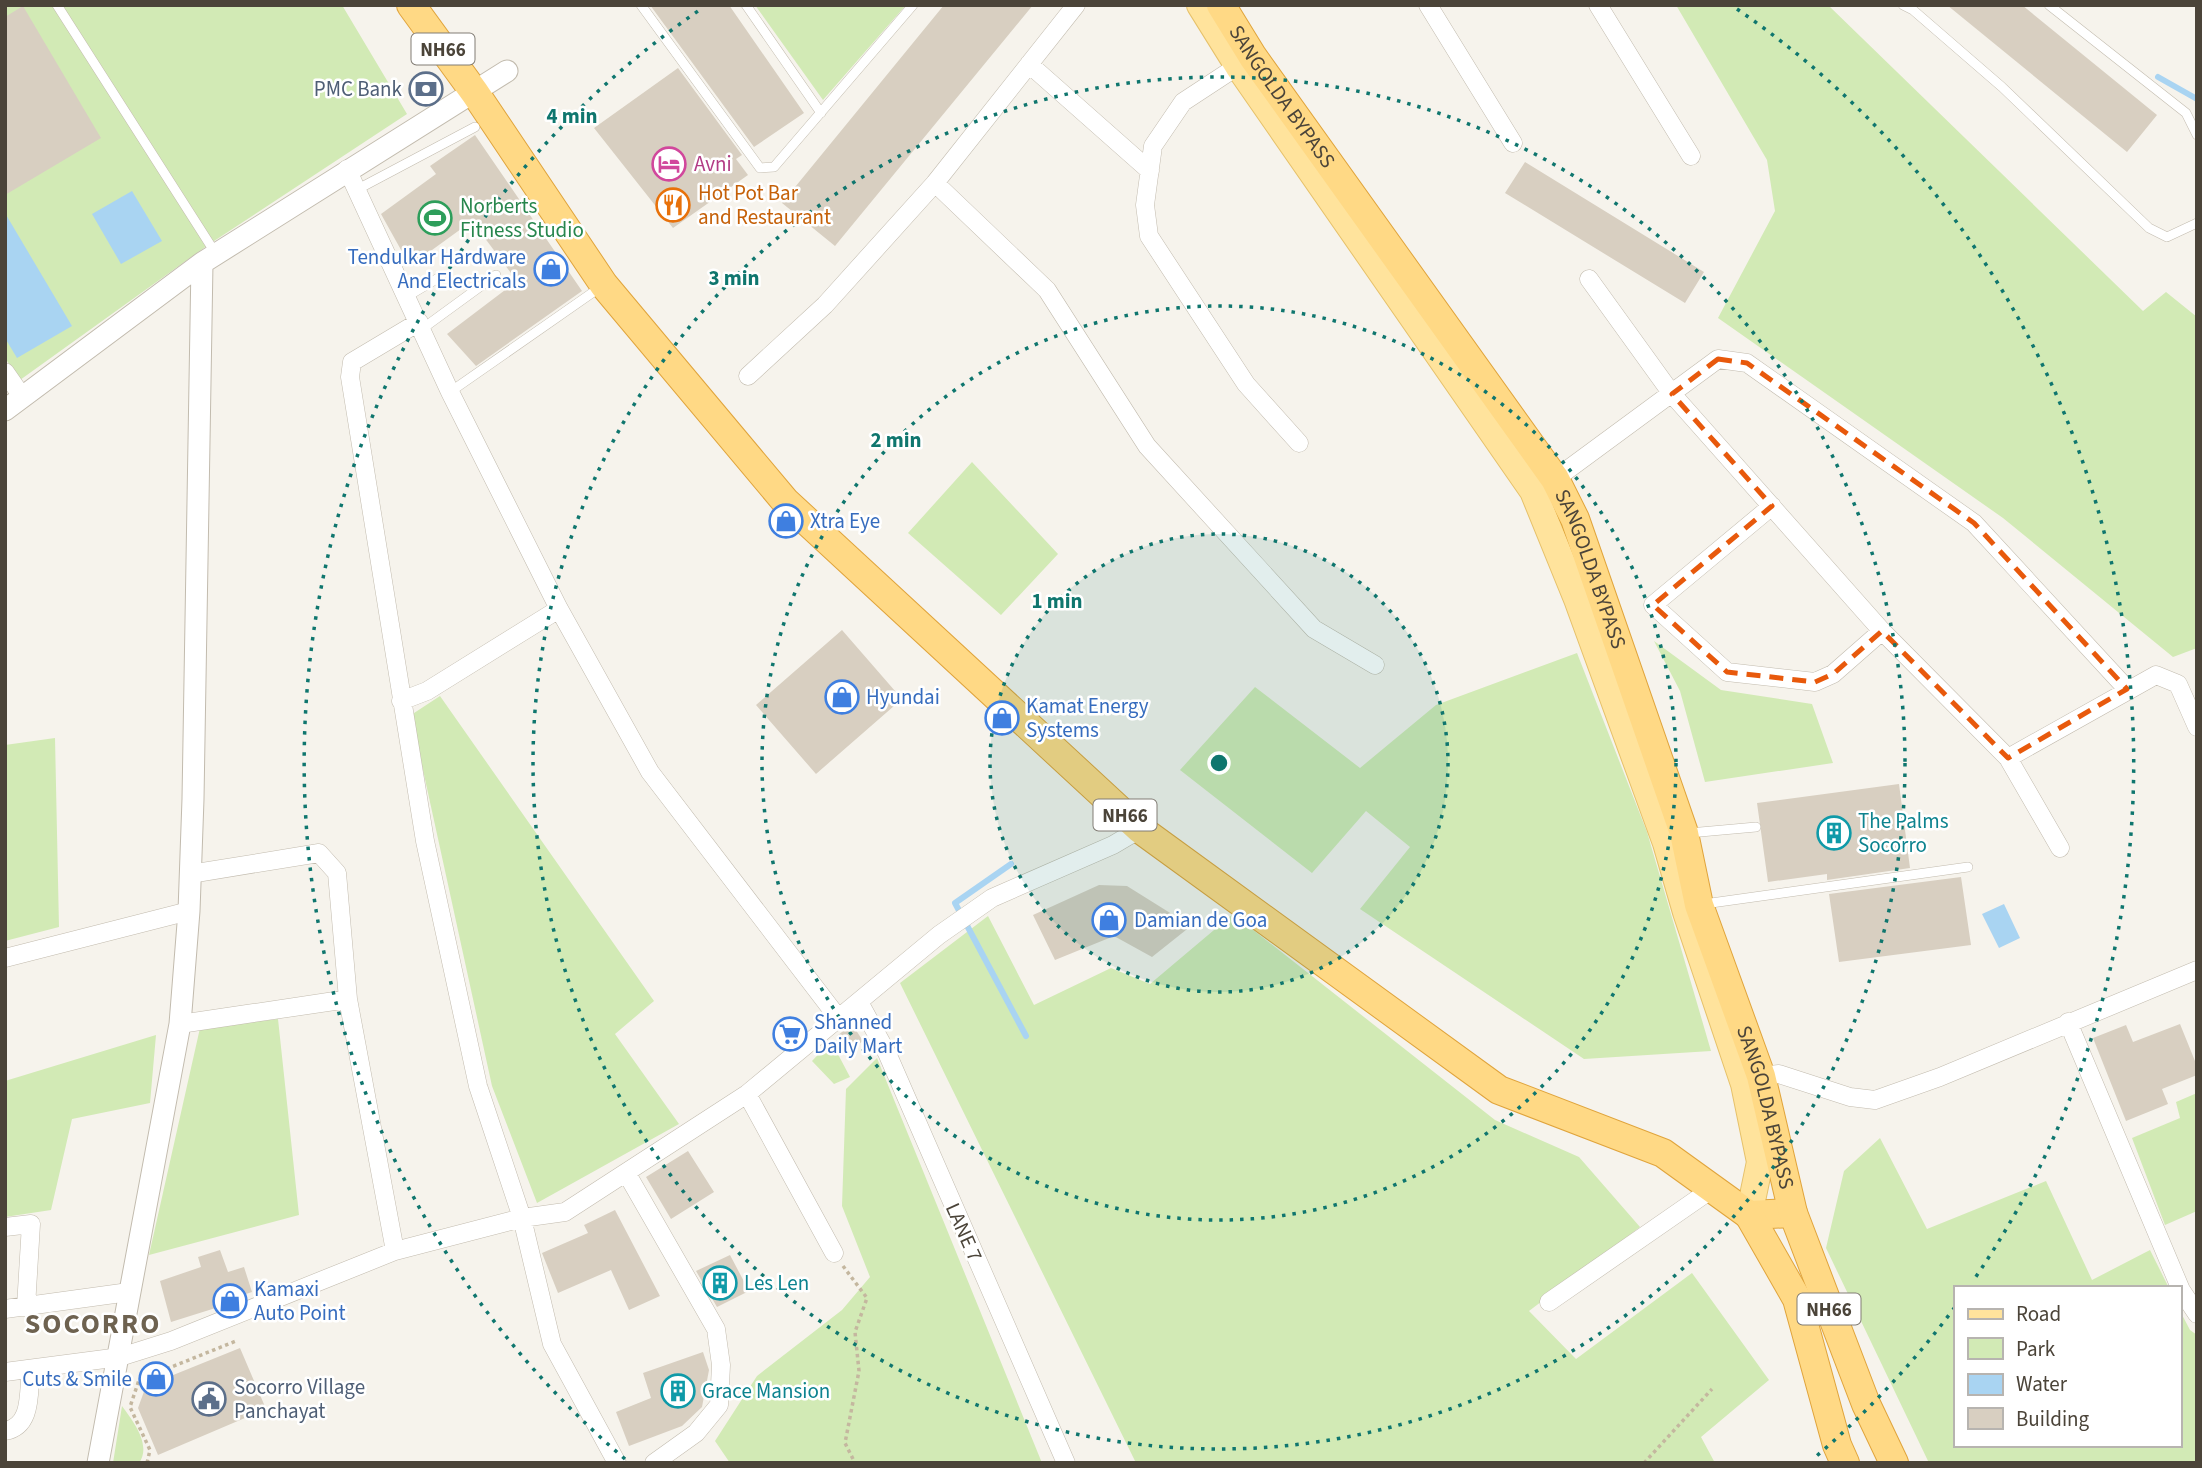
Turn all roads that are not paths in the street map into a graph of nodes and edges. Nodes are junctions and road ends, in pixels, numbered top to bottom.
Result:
1 (57, 5) edge
2 (411, 5) edge
3 (641, 5) edge
4 (746, 5) edge
5 (913, 5) edge
6 (1076, 5) edge
7 (1200, 5) edge
8 (1221, 5) edge
9 (1428, 5) edge
10 (1598, 5) edge
11 (1903, 5) edge
12 (2049, 5) edge
13 (1246, 62) junction
14 (1029, 64) junction
15 (508, 71) dead end
16 (475, 93) junction
17 (821, 113) junction
18 (475, 127) dead end
19 (2197, 135) edge
20 (1513, 143) dead end
21 (1691, 156) dead end
22 (347, 169) junction
23 (1150, 171) junction
24 (936, 183) junction
25 (358, 189) junction
26 (2197, 223) edge
27 (209, 259) junction
28 (496, 275) dead end
29 (440, 277) dead end
30 (1589, 279) dead end
31 (604, 285) junction
32 (406, 297) junction
33 (421, 326) junction
34 (5, 372) edge
35 (748, 376) dead end
36 (450, 392) junction
37 (1672, 394) junction
38 (13, 402) edge
39 (1299, 443) dead end
40 (1555, 480) junction
41 (1772, 506) junction
42 (559, 609) junction
43 (1882, 631) junction
44 (1375, 665) dead end
45 (2127, 689) junction
46 (401, 701) junction
47 (2197, 727) edge
48 (2008, 758) junction
49 (1756, 827) dead end
50 (1140, 829) junction
51 (1684, 833) junction
52 (2060, 848) dead end
53 (1968, 867) dead end
54 (190, 874) junction
55 (1699, 905) junction
56 (189, 911) junction
57 (5, 958) edge
58 (2197, 970) edge
59 (348, 999) junction
60 (859, 1002) junction
61 (839, 1019) junction
62 (2068, 1022) junction
63 (180, 1024) junction
64 (1761, 1076) junction
65 (747, 1094) junction
66 (627, 1174) junction
67 (1712, 1189) junction
68 (1793, 1213) junction
69 (1749, 1215) junction
70 (522, 1218) junction
71 (5, 1227) edge
72 (395, 1251) junction
73 (834, 1253) road end
74 (2179, 1286) edge
75 (2181, 1290) edge
76 (128, 1292) junction
77 (1549, 1302) dead end
78 (26, 1307) junction
79 (5, 1309) edge
80 (2197, 1314) edge
81 (120, 1357) junction
82 (31, 1369) junction
83 (5, 1372) edge
84 (5, 1431) edge
85 (1838, 1457) edge
86 (98, 1463) edge
87 (617, 1463) edge
88 (654, 1463) edge
89 (1066, 1463) edge
90 (1894, 1463) edge

1 - 27 lane
2 - 16 highway, NH66
3 - 17 lane
4 - 17 lane
5 - 17 lane
6 - 14 street
7 - 13 main road, SANGOLDA BYPASS
8 - 13 highway, SANGOLDA BYPASS
9 - 20 street
10 - 21 street
11 - 26 lane
12 - 19 lane
13 - 23 street
13 - 40 highway, SANGOLDA BYPASS
13 - 69 main road, SANGOLDA BYPASS
14 - 23 street
14 - 24 street
15 - 16 street
16 - 22 street
16 - 31 highway, NH66
18 - 25 lane
22 - 25 street
22 - 27 street
23 - 39 street
24 - 35 street
24 - 44 street
25 - 32 street
27 - 38 street
27 - 54 street
28 - 33 lane
29 - 32 lane
30 - 37 street
31 - 36 lane
31 - 50 highway, NH66
32 - 33 street
33 - 36 street
33 - 46 street
34 - 38 street
36 - 42 street
37 - 40 street
37 - 41 street
37 - 45 street
40 - 51 highway, SANGOLDA BYPASS
41 - 43 street
41 - 43 street
42 - 46 street
42 - 61 street
43 - 48 street
45 - 47 street
45 - 48 street
46 - 70 street
48 - 52 street
49 - 51 lane
50 - 60 street
50 - 67 highway, NH66
51 - 55 highway, SANGOLDA BYPASS
53 - 55 lane
54 - 56 street
54 - 59 street
55 - 64 highway, SANGOLDA BYPASS
56 - 57 street
56 - 63 street
58 - 62 street
59 - 63 street
59 - 72 street
60 - 61 street
60 - 89 street, LANE 7
61 - 65 street
62 - 64 street
62 - 74 street
63 - 76 street
64 - 68 highway, SANGOLDA BYPASS
65 - 66 street
65 - 73 street
66 - 70 street
66 - 88 street
67 - 69 highway, NH66
67 - 77 street
68 - 69 highway
68 - 90 highway, NH66
69 - 85 highway
70 - 72 street
70 - 87 street
71 - 78 street
72 - 81 street
75 - 80 street
76 - 78 street
76 - 81 street
78 - 79 street
81 - 82 street
81 - 86 street
82 - 83 street
82 - 84 street

